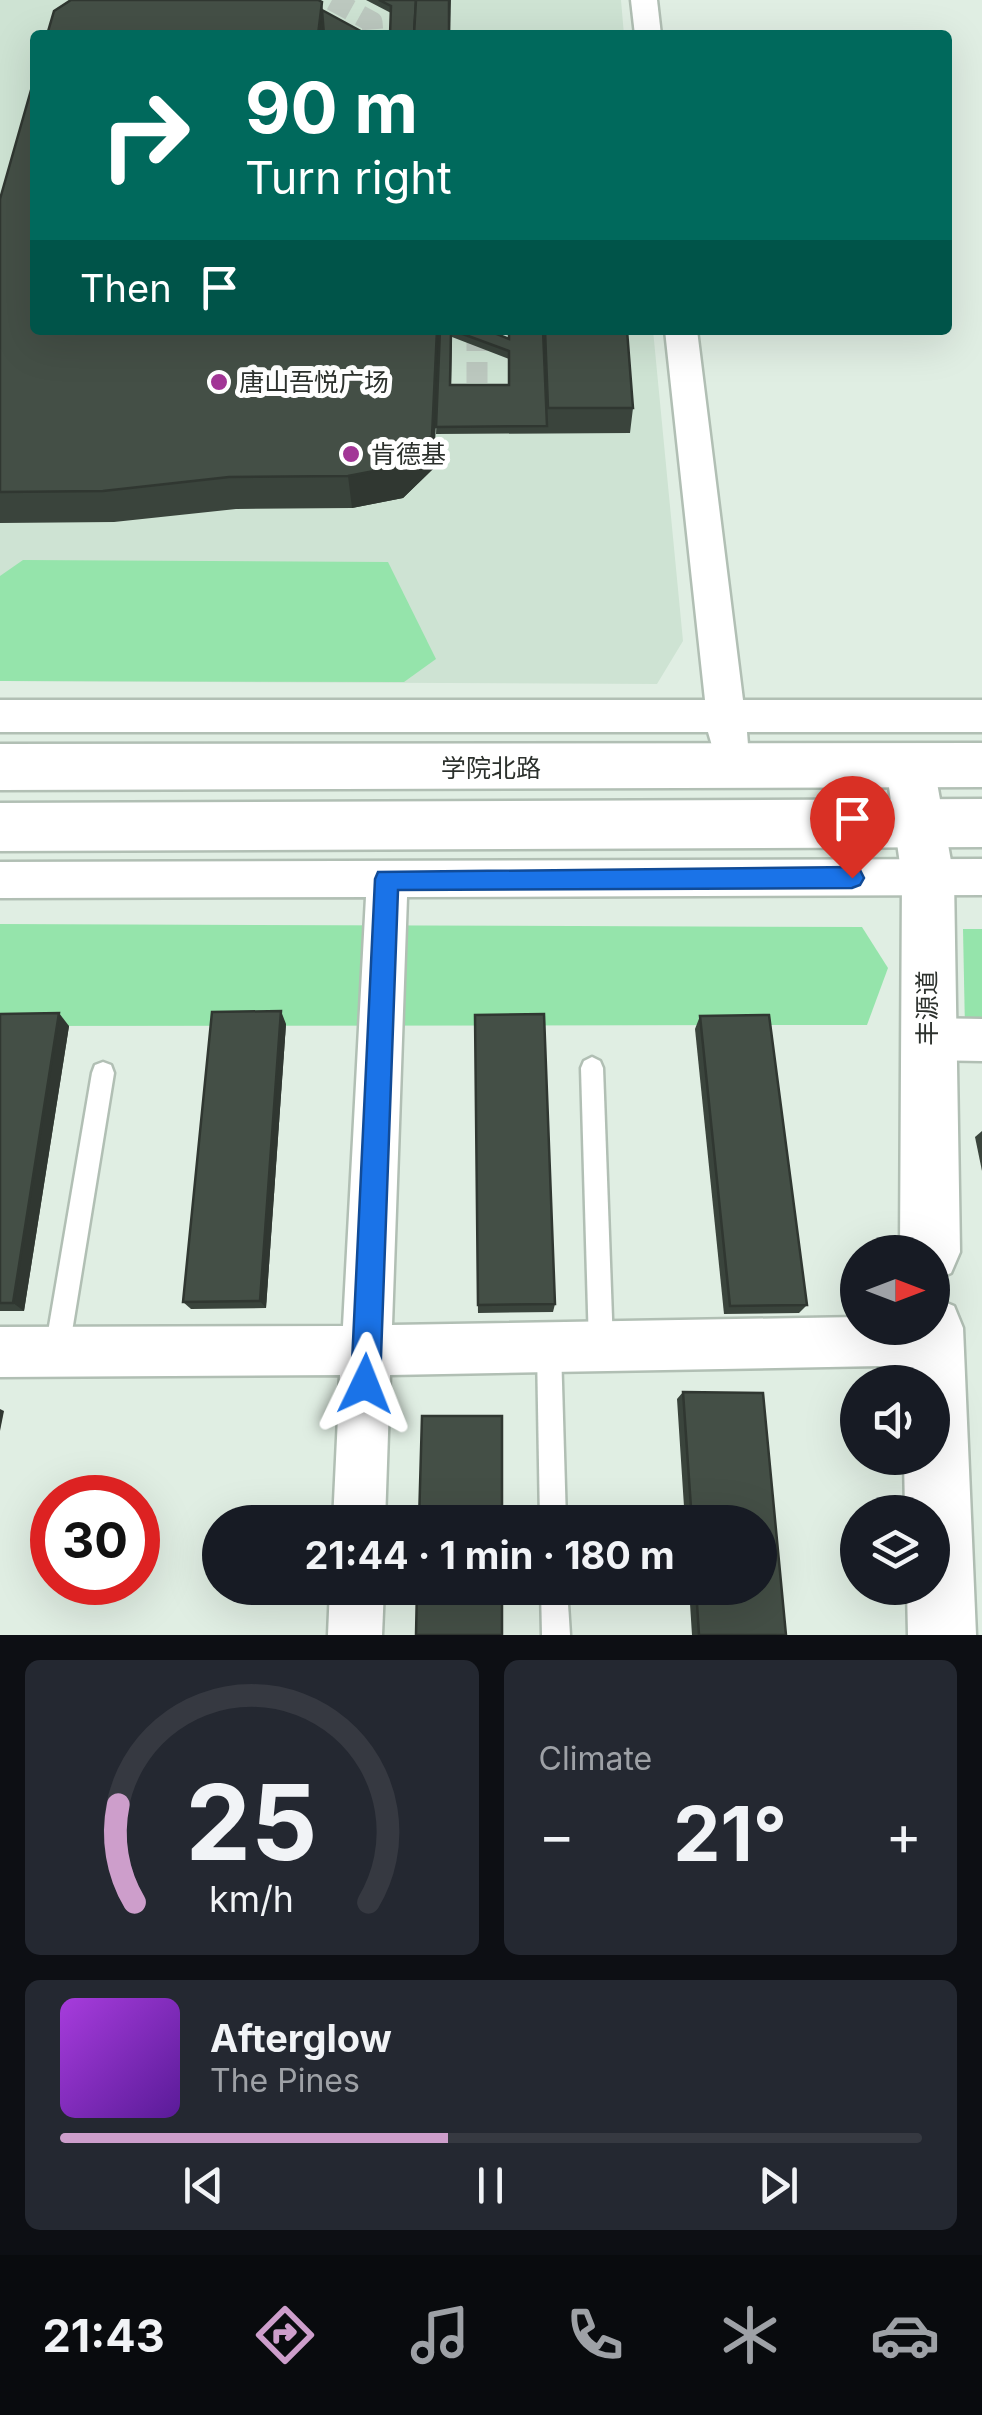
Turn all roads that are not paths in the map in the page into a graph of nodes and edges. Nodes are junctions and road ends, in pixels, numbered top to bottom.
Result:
1 (644, 0) edge
2 (647, 30) edge
3 (683, 335) edge
4 (0, 716) edge
5 (982, 716) edge
6 (729, 743) junction
7 (910, 766) junction
8 (982, 766) edge
9 (0, 767) edge
10 (921, 823) junction
11 (982, 823) edge
12 (0, 827) edge
13 (982, 877) edge
14 (928, 878) junction
15 (387, 879) junction
16 (0, 880) edge
17 (926, 1039) junction
18 (982, 1040) edge
19 (592, 1068) dead end
20 (103, 1072) dead end
21 (930, 1235) edge
22 (840, 1342) edge
23 (932, 1345) edge
24 (548, 1349) junction
25 (601, 1349) junction
26 (366, 1350) junction
27 (0, 1352) edge
28 (57, 1352) junction
29 (361, 1505) edge
30 (553, 1505) edge
31 (356, 1605) edge
32 (555, 1605) edge
33 (355, 1635) edge
34 (556, 1635) edge
35 (942, 1635) edge

1 - 2 street
3 - 6 street
4 - 6 street
5 - 6 street
6 - 7 main road, 学院北路
6 - 9 main road, 学院北路
7 - 8 main road, 学院北路
7 - 10 street, 丰源道
10 - 11 main road
10 - 12 main road
10 - 14 street, 丰源道
13 - 14 street
14 - 15 street
14 - 17 street, 丰源道
15 - 16 street
15 - 26 street
17 - 18 street
17 - 21 street, 丰源道
19 - 25 lane
20 - 28 lane
22 - 25 street
23 - 35 street
24 - 25 street
24 - 26 street
24 - 30 lane
26 - 28 street
26 - 29 street
27 - 28 street
31 - 33 street
32 - 34 lane

